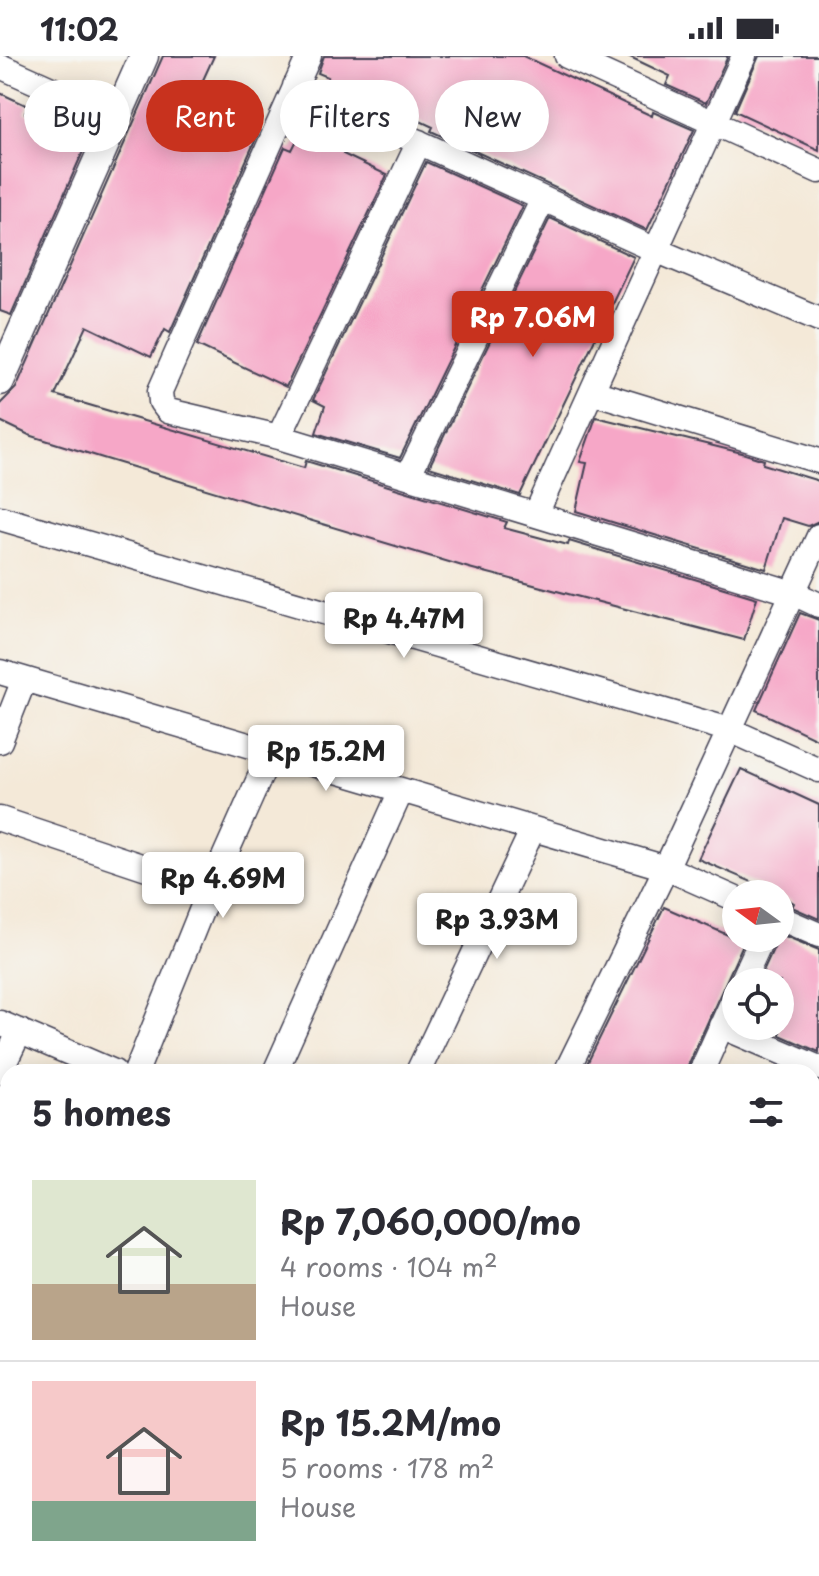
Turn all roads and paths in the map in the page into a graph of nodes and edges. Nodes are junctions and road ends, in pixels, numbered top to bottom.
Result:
1 (144, 56) edge
2 (309, 56) edge
3 (567, 56) edge
4 (744, 56) edge
5 (602, 63) edge
6 (0, 66) edge
7 (31, 80) edge
8 (298, 80) edge
9 (130, 87) edge
10 (280, 120) edge
11 (715, 122) junction
12 (419, 142) edge
13 (101, 152) edge
14 (414, 152) edge
15 (819, 171) edge
16 (543, 199) junction
17 (658, 251) junction
18 (819, 319) edge
19 (0, 381) edge
20 (593, 392) junction
21 (279, 437) junction
22 (819, 461) edge
23 (408, 476) junction
24 (536, 514) junction
25 (0, 518) edge
26 (819, 536) edge
27 (793, 593) junction
28 (819, 605) edge
29 (0, 672) edge
30 (24, 680) junction
31 (730, 730) junction
32 (0, 741) edge
33 (271, 752) junction
34 (819, 770) edge
35 (401, 791) junction
36 (0, 819) edge
37 (533, 829) junction
38 (666, 868) junction
39 (210, 889) junction
40 (722, 893) edge
41 (794, 924) edge
42 (819, 935) edge
43 (721, 1026) joint
44 (10, 1027) edge
45 (2, 1064) edge
46 (96, 1064) edge
47 (139, 1064) edge
48 (279, 1064) edge
49 (422, 1064) edge
50 (570, 1064) edge
51 (704, 1064) edge
52 (810, 1064) edge

1 - 9 street
2 - 8 street
3 - 5 street
4 - 11 street
5 - 11 street
6 - 7 street
10 - 21 street
11 - 15 street
11 - 17 street
12 - 16 street
13 - 19 street
14 - 21 street
16 - 17 street
16 - 23 street
17 - 18 street
17 - 20 street
20 - 22 street
20 - 24 street
21 - 23 street
23 - 24 street
24 - 27 street
25 - 31 street
26 - 27 street
27 - 28 street
27 - 31 street
29 - 30 street
30 - 32 street
30 - 33 street
31 - 34 street
31 - 38 street
33 - 35 street
33 - 39 street
35 - 37 street
35 - 48 street
36 - 39 street
37 - 38 street
37 - 49 street
38 - 40 street
38 - 50 street
39 - 47 street
41 - 42 street
43 - 51 street
43 - 52 street
44 - 45 street
44 - 46 street

